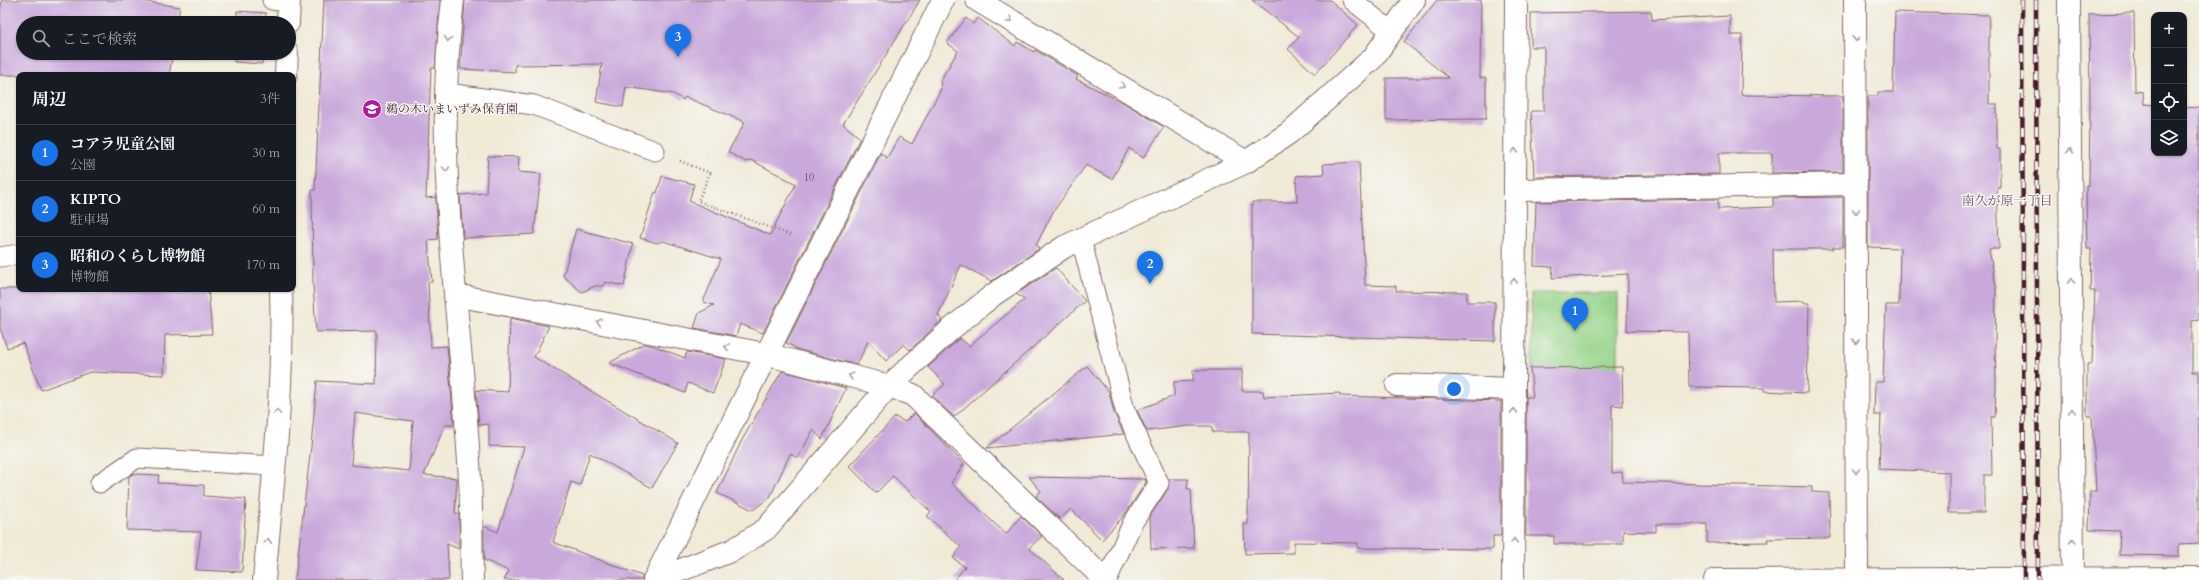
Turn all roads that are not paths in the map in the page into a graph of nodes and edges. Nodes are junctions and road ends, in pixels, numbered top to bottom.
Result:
1 (453, 0) edge
2 (943, 0) edge
3 (977, 0) edge
4 (1352, 0) edge
5 (1414, 0) edge
6 (1516, 0) edge
7 (1855, 0) edge
8 (2069, 0) edge
9 (283, 1) edge
10 (286, 16) edge
11 (1392, 32) junction
12 (287, 60) edge
13 (286, 72) edge
14 (446, 93) junction
15 (655, 151) road end
16 (1246, 162) junction
17 (1856, 184) junction
18 (1515, 190) junction
19 (1081, 239) junction
20 (16, 254) edge
21 (0, 257) edge
22 (281, 292) edge
23 (455, 295) junction
24 (765, 354) junction
25 (1397, 385) dead end
26 (889, 386) junction
27 (1514, 389) junction
28 (275, 466) junction
29 (100, 483) dead end
30 (2199, 578) edge
31 (1857, 579) edge
32 (2074, 579) edge
33 (264, 580) edge
34 (472, 580) edge
35 (654, 580) edge
36 (1106, 580) edge
37 (1514, 580) edge
38 (1715, 580) edge

1 -> 14 street
2 - 24 street
3 -> 16 street
4 - 11 lane
5 - 11 street
18 -> 6 street
7 -> 17 street
32 -> 8 street
9 - 10 street
11 - 16 street
12 - 13 street
14 - 15 lane
14 -> 23 street
16 - 19 street
17 - 18 street
17 -> 31 street
27 -> 18 street
19 - 26 street
19 - 36 lane
20 - 21 lane
28 -> 22 street
24 -> 23 street
23 - 34 street
26 -> 24 street
24 - 35 street
25 - 27 street
26 - 35 street
26 - 36 street
37 -> 27 street
28 - 29 lane
33 -> 28 street
30 - 32 street
31 - 32 street
31 - 38 street

